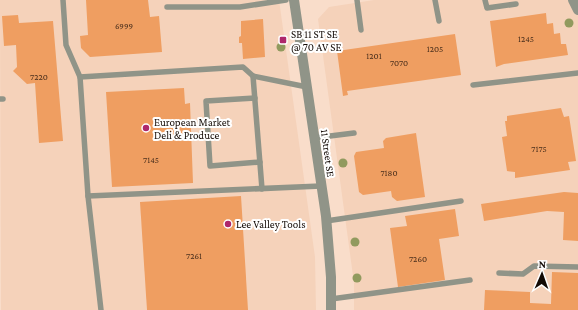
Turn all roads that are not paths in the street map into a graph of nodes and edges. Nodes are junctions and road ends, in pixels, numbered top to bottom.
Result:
1 (63, 0) edge
2 (286, 0) edge
3 (294, 0) edge
4 (357, 0) edge
5 (435, 0) edge
6 (485, 0) edge
7 (573, 0) edge
8 (516, 4) dead end
9 (167, 6) dead end
10 (578, 10) edge
11 (439, 21) dead end
12 (361, 30) dead end
13 (578, 73) edge
14 (254, 76) junction
15 (80, 77) junction
16 (473, 85) dead end
17 (306, 87) junction
18 (255, 98) junction
19 (354, 133) dead end
20 (314, 138) junction
21 (260, 162) junction
22 (321, 186) junction
23 (262, 189) junction
24 (88, 196) junction
25 (461, 201) dead end
26 (326, 221) junction
27 (578, 267) edge
28 (499, 273) dead end
29 (470, 280) dead end
30 (331, 299) junction
31 (101, 310) edge
32 (331, 310) edge

1 - 15 lane
2 - 9 lane
3 - 17 street, 11 Street SE
4 - 12 lane
5 - 11 lane
6 - 8 lane
7 - 10 street
13 - 16 lane
14 - 15 lane
14 - 17 lane
14 - 18 lane
15 - 24 lane
17 - 20 street, 11 Street SE
18 - 21 lane
18 - 21 lane
19 - 20 lane
20 - 22 street, 11 Street SE
21 - 23 lane
22 - 23 lane
22 - 26 street, 11 Street SE
23 - 24 lane
24 - 31 lane
25 - 26 lane
26 - 30 street, 11 Street SE
27 - 28 lane
29 - 30 lane
30 - 32 street, 11 Street SE

